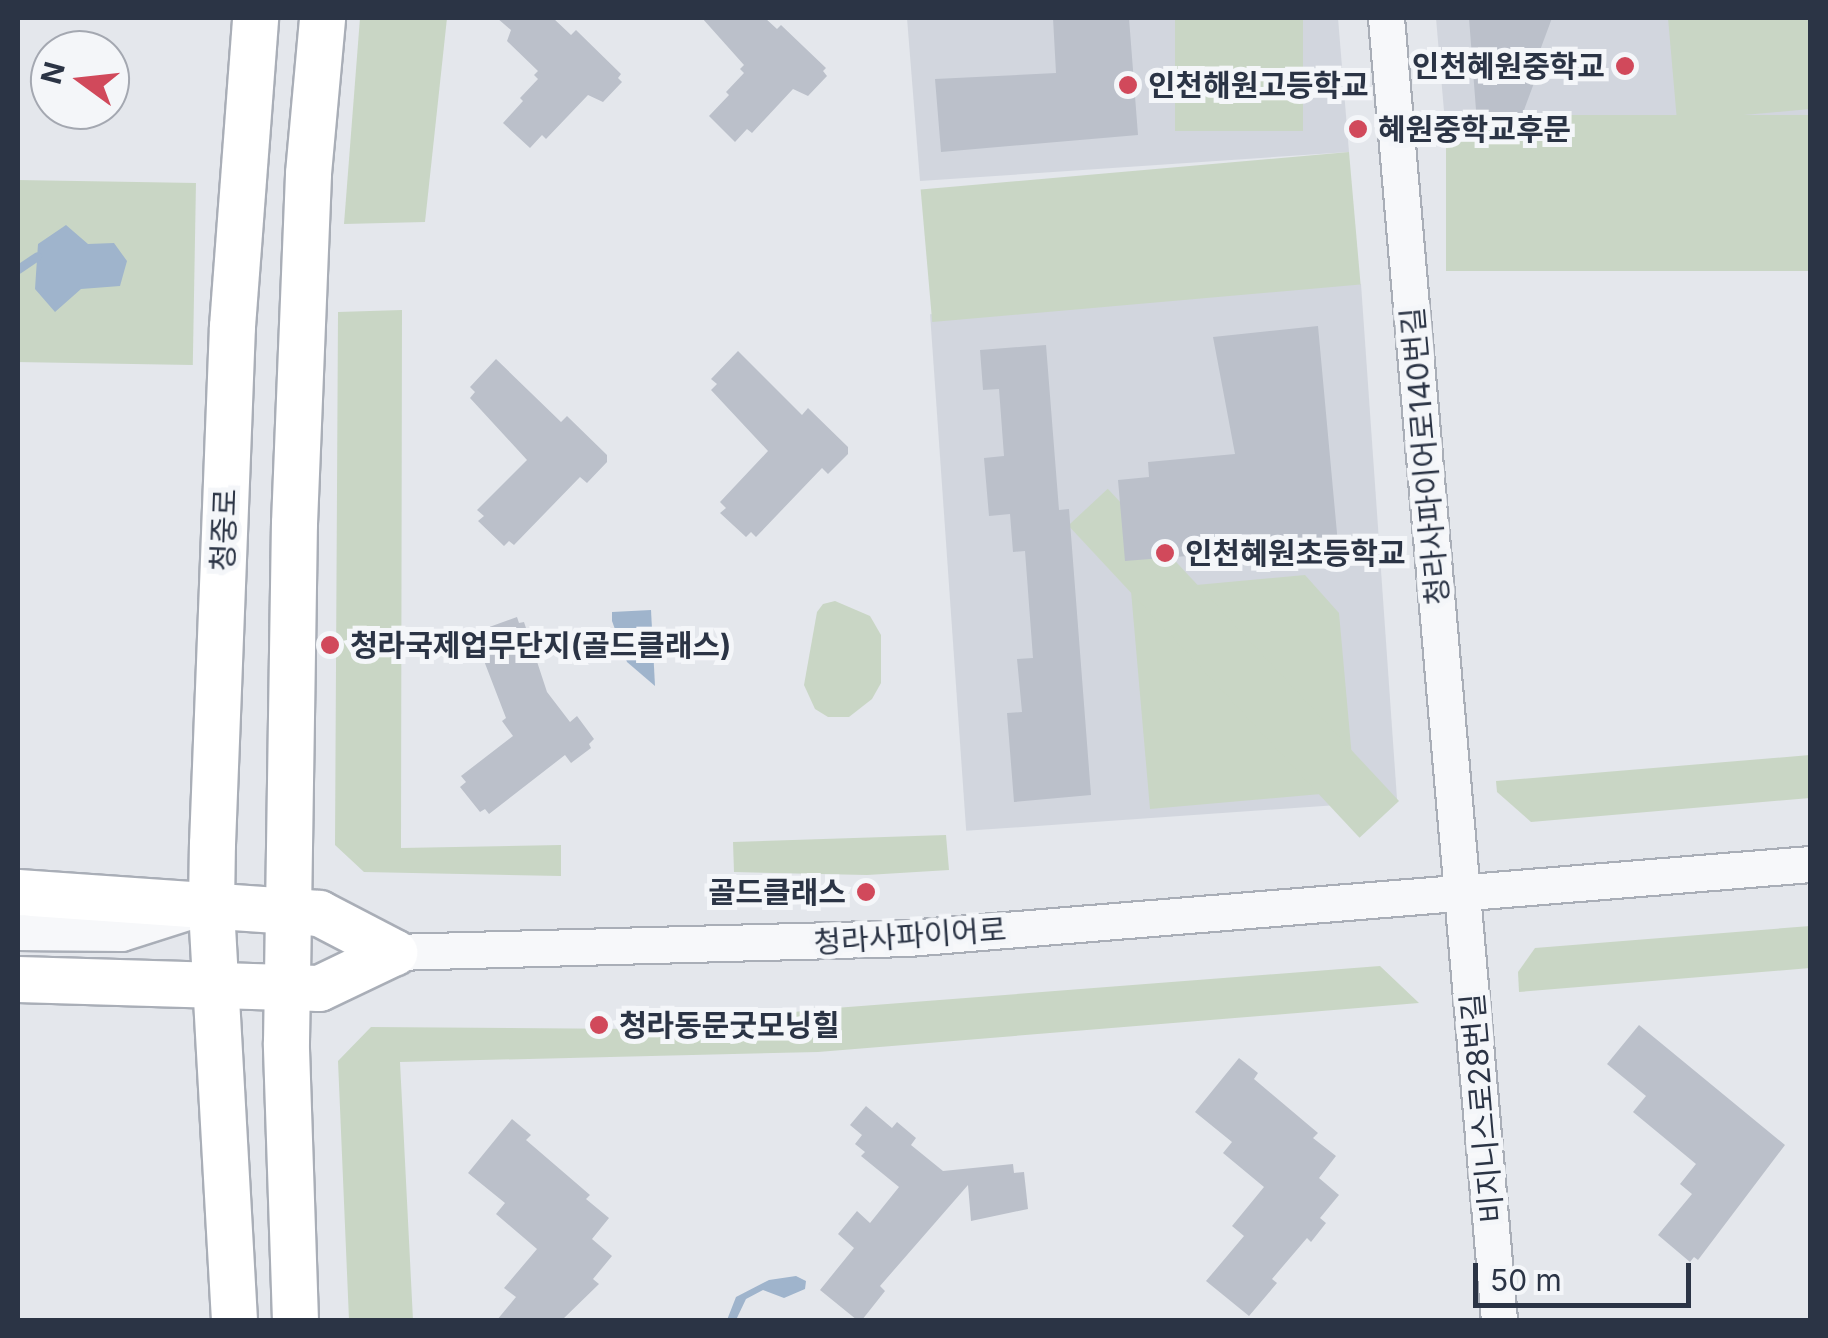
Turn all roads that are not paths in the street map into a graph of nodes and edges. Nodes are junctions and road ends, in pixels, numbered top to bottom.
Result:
1 (255, 18) edge
2 (265, 18) edge
3 (322, 18) edge
4 (1386, 18) edge
5 (248, 101) junction
6 (1810, 864) edge
7 (18, 892) edge
8 (1462, 895) junction
9 (211, 904) junction
10 (288, 910) junction
11 (18, 932) edge
12 (394, 952) junction
13 (18, 968) edge
14 (18, 979) edge
15 (93, 983) junction
16 (216, 988) junction
17 (288, 990) junction
18 (234, 1320) edge
19 (295, 1320) edge
20 (1500, 1320) edge

1 - 5 main road, 청중로
2 - 5 street
3 - 10 main road
4 - 8 street, 청라사파이어로140번길
5 - 9 main road, 청중로
6 - 8 street, 청라사파이어로
7 - 9 main road, 청라사파이어로
8 - 12 street, 청라사파이어로
8 - 20 street, 비지니스로28번길
9 - 10 main road, 청라사파이어로
9 - 11 street
9 - 16 main road, 청중로
10 - 12 main road, 청라사파이어로
10 - 17 main road
12 - 17 main road
13 - 15 street
14 - 15 main road
15 - 16 main road
16 - 17 main road
16 - 18 main road, 청중로
17 - 19 main road

